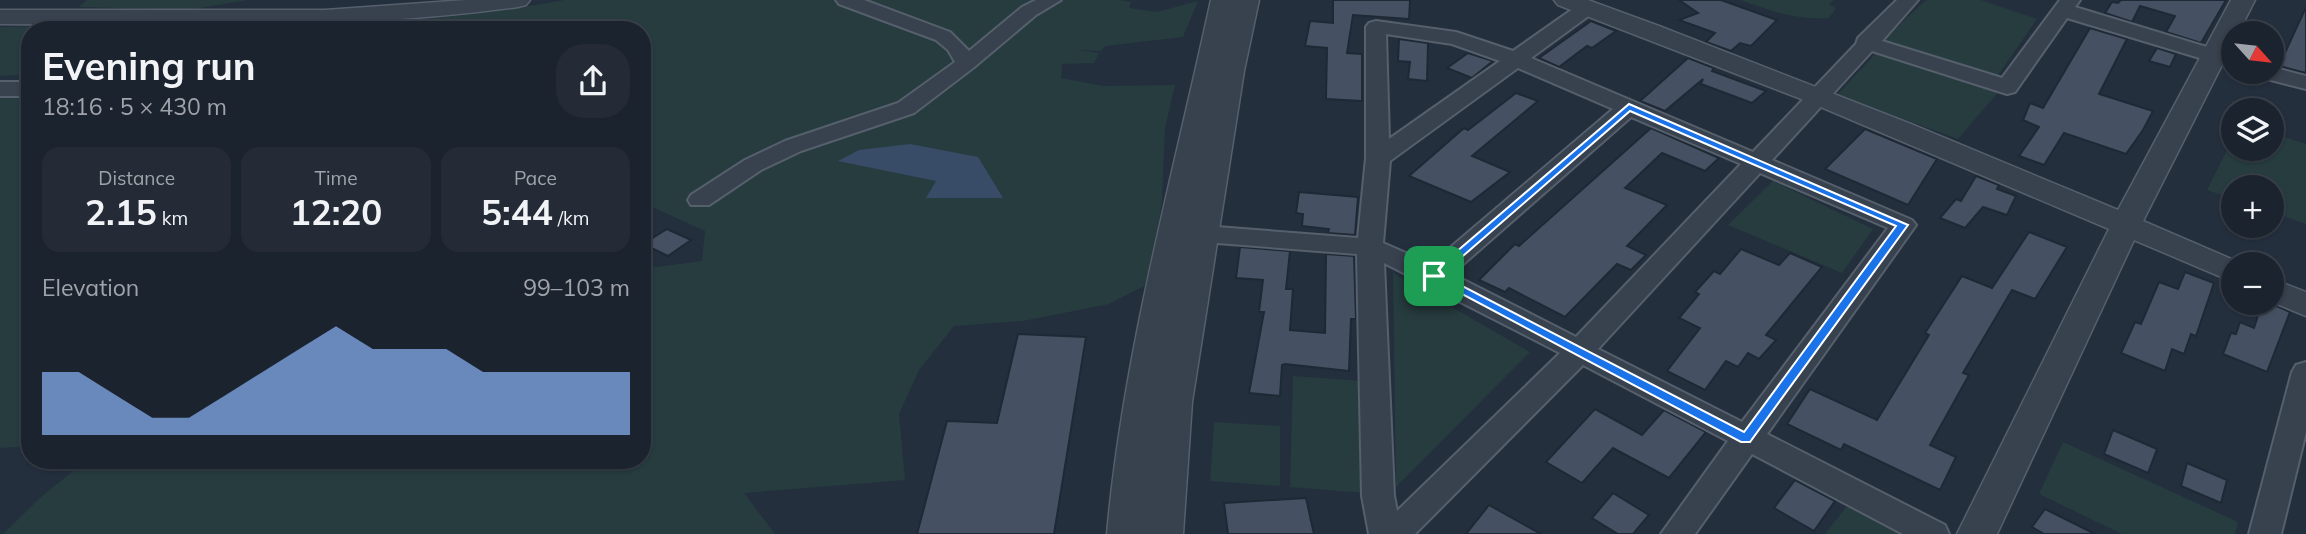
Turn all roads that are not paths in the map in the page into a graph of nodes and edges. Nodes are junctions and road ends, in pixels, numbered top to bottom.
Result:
1 (517, 0) edge
2 (846, 0) edge
3 (1051, 0) edge
4 (1223, 0) edge
5 (1247, 0) edge
6 (1908, 0) edge
7 (2243, 0) edge
8 (1577, 4) edge
9 (2066, 5) edge
10 (0, 17) edge
11 (2236, 21) edge
12 (1865, 42) junction
13 (2221, 58) edge
14 (1518, 60) junction
15 (2221, 62) edge
16 (966, 64) junction
17 (2284, 77) edge
18 (2306, 83) edge
19 (0, 89) edge
20 (21, 89) edge
21 (1818, 95) junction
22 (1629, 107) junction
23 (1378, 158) junction
24 (1758, 162) junction
25 (699, 200) dead end
26 (2126, 224) junction
27 (1204, 234) junction
28 (1370, 247) junction
29 (2221, 267) edge
30 (1434, 276) junction
31 (2284, 295) edge
32 (2306, 305) edge
33 (1579, 352) junction
34 (2306, 372) edge
35 (1746, 439) junction
36 (1127, 534) edge
37 (1163, 534) edge
38 (1385, 534) edge
39 (1394, 534) edge
40 (1677, 534) edge
41 (1933, 534) edge
42 (1977, 534) edge
43 (2265, 534) edge

1 - 10 street
2 - 16 street
3 - 16 street
4 - 36 street
5 - 27 street
6 - 12 street
7 - 11 street
8 - 14 street
8 - 21 street
9 - 12 street
9 - 13 street
12 - 21 street
14 - 22 street
14 - 23 street
14 - 23 street
15 - 26 street
16 - 25 street
17 - 18 street
19 - 20 street
21 - 24 street
21 - 26 street
22 - 24 street
22 - 30 street
23 - 28 street
24 - 33 street
24 - 35 street
26 - 29 street
26 - 42 street
27 - 28 street
27 - 37 street
28 - 30 street
28 - 38 street
30 - 33 street
31 - 32 street
33 - 35 street
33 - 39 street
34 - 43 street
35 - 40 street
35 - 41 street

